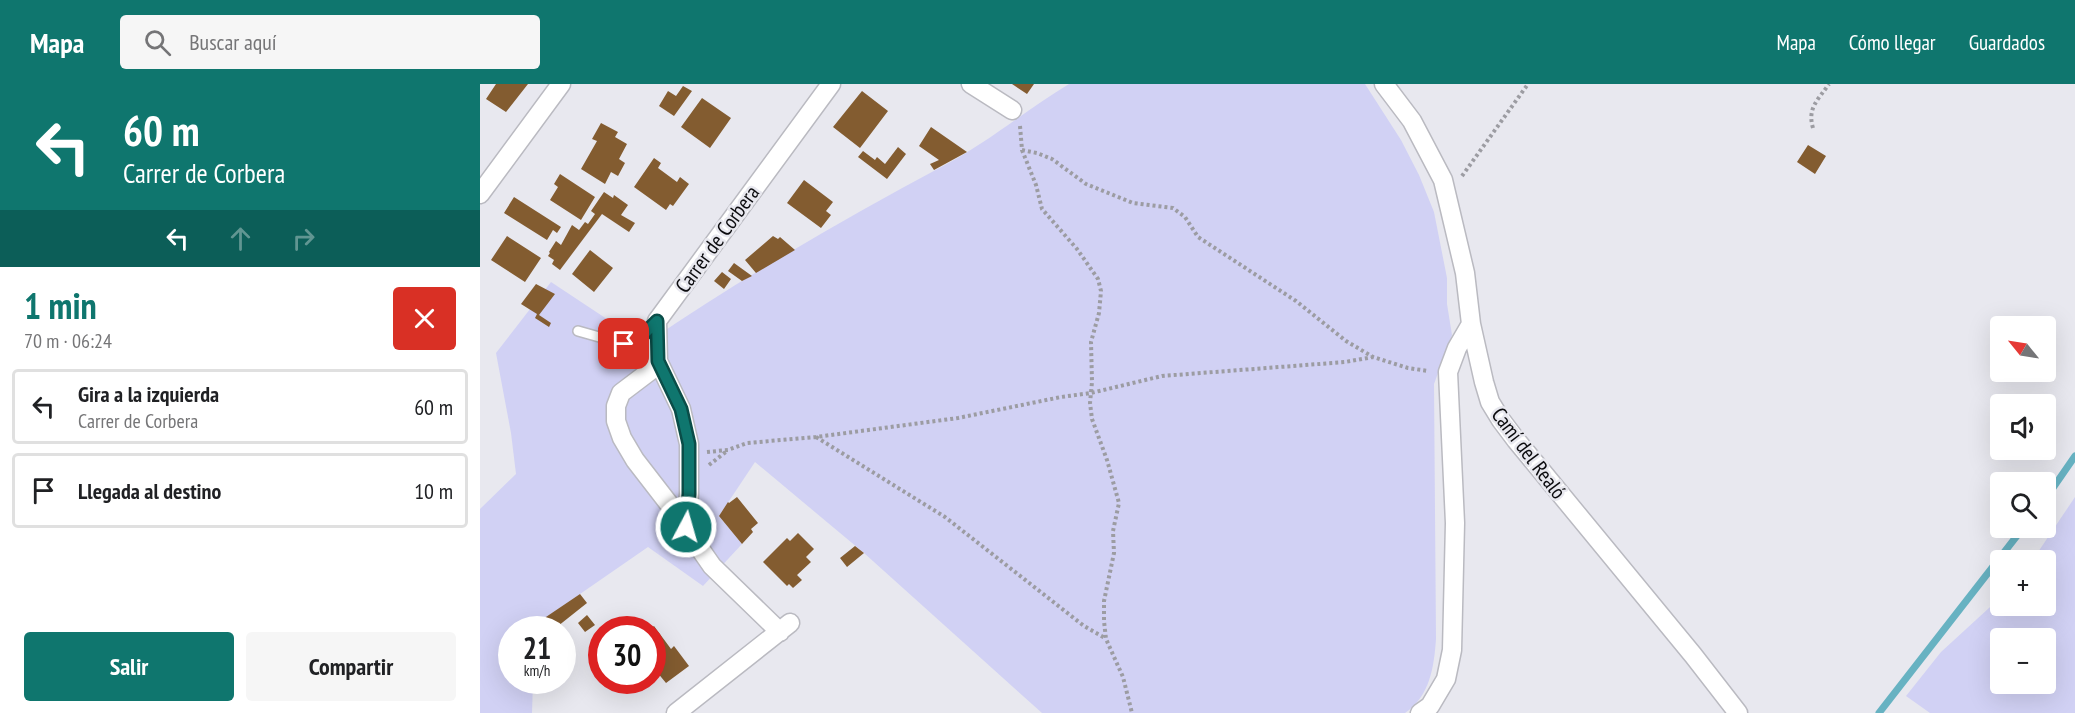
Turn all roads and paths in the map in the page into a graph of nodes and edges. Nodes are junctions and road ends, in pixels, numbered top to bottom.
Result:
1 (561, 84) edge
2 (831, 84) edge
3 (971, 84) edge
4 (1383, 84) edge
5 (1528, 84) edge
6 (1829, 84) edge
7 (1012, 110) joint
8 (1813, 128) dead end
9 (1022, 150) junction
10 (1443, 180) junction
11 (480, 194) edge
12 (657, 321) junction
13 (1471, 324) junction
14 (578, 331) dead end
15 (1373, 357) junction
16 (658, 361) junction
17 (1448, 372) junction
18 (1091, 393) junction
19 (816, 437) junction
20 (728, 450) dead end
21 (686, 527) junction
22 (1106, 639) junction
23 (676, 713) edge
24 (1132, 713) edge
25 (1420, 713) edge
26 (1738, 713) edge

1 - 11 street
2 - 12 street, Carrer de Corbera
3 - 7 street
4 - 10 street, Camí del Realó
5 - 10 path
6 - 8 path
7 - 9 path
9 - 15 path
9 - 18 path
10 - 13 street, Camí del Realó
12 - 14 lane, Carrer de Corbera
12 - 16 street
13 - 17 street
13 - 26 street, Camí del Realó
15 - 17 path
15 - 18 path
16 - 21 street
16 - 21 street
17 - 25 street
18 - 19 path
18 - 22 path
19 - 20 path
19 - 22 path
21 - 23 street
22 - 24 path

